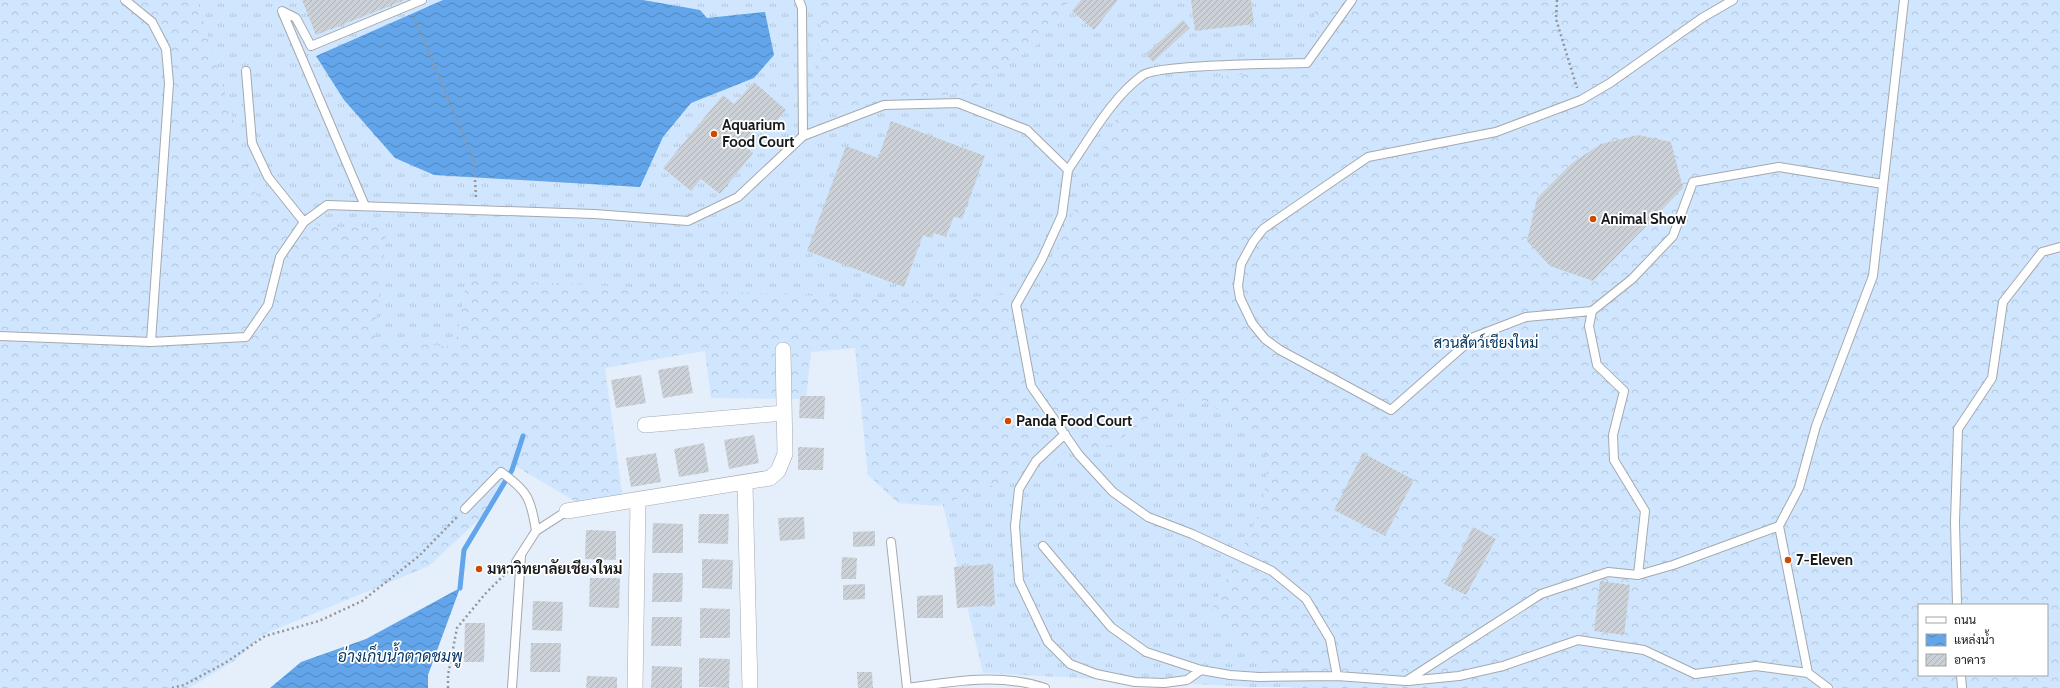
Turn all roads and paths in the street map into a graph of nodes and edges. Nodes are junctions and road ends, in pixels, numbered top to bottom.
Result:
1 (124, 0) edge
2 (422, 0) edge
3 (800, 0) edge
4 (1352, 0) edge
5 (1557, 0) edge
6 (1733, 0) edge
7 (1904, 0) edge
8 (416, 21) dead end
9 (246, 71) dead end
10 (1581, 100) junction
11 (803, 136) junction
12 (1068, 170) junction
13 (1882, 184) junction
14 (365, 206) junction
15 (477, 210) junction
16 (304, 222) junction
17 (2060, 247) edge
18 (1592, 311) junction
19 (0, 336) edge
20 (151, 342) junction
21 (783, 350) dead end
22 (784, 412) junction
23 (645, 425) dead end
24 (1065, 434) junction
25 (745, 484) junction
26 (638, 500) junction
27 (465, 509) joint
28 (567, 511) joint
29 (1779, 526) junction
30 (536, 531) junction
31 (891, 542) dead end
32 (1042, 546) dead end
33 (518, 559) junction
34 (1638, 575) junction
35 (1956, 604) edge
36 (1201, 670) junction
37 (1808, 673) junction
38 (1337, 676) junction
39 (1961, 676) edge
40 (1406, 681) junction
41 (172, 688) edge
42 (448, 688) edge
43 (512, 688) edge
44 (635, 688) edge
45 (750, 688) edge
46 (908, 688) edge
47 (1045, 688) edge
48 (1828, 688) edge
49 (1962, 688) edge

1 - 20 lane
2 - 14 lane
3 - 11 lane
4 - 12 lane
5 - 10 path
6 - 10 lane
7 - 13 lane
8 - 15 path
9 - 16 lane
10 - 18 lane
11 - 12 lane
11 - 15 lane
12 - 24 lane
13 - 18 lane
13 - 29 lane
14 - 15 lane
14 - 16 lane
16 - 20 lane
17 - 35 lane
18 - 34 lane
19 - 20 lane
21 - 22 street
22 - 23 street
22 - 25 street
24 - 36 lane
24 - 38 lane
25 - 26 street
25 - 45 street
26 - 28 street
26 - 44 street
27 - 30 lane
27 - 41 path
28 - 30 lane
29 - 34 lane
29 - 37 lane
30 - 33 lane
31 - 46 lane
32 - 36 lane
33 - 42 path
33 - 43 lane
34 - 40 lane
36 - 38 lane
37 - 40 lane
37 - 48 lane
38 - 40 lane
39 - 49 lane
46 - 47 lane

